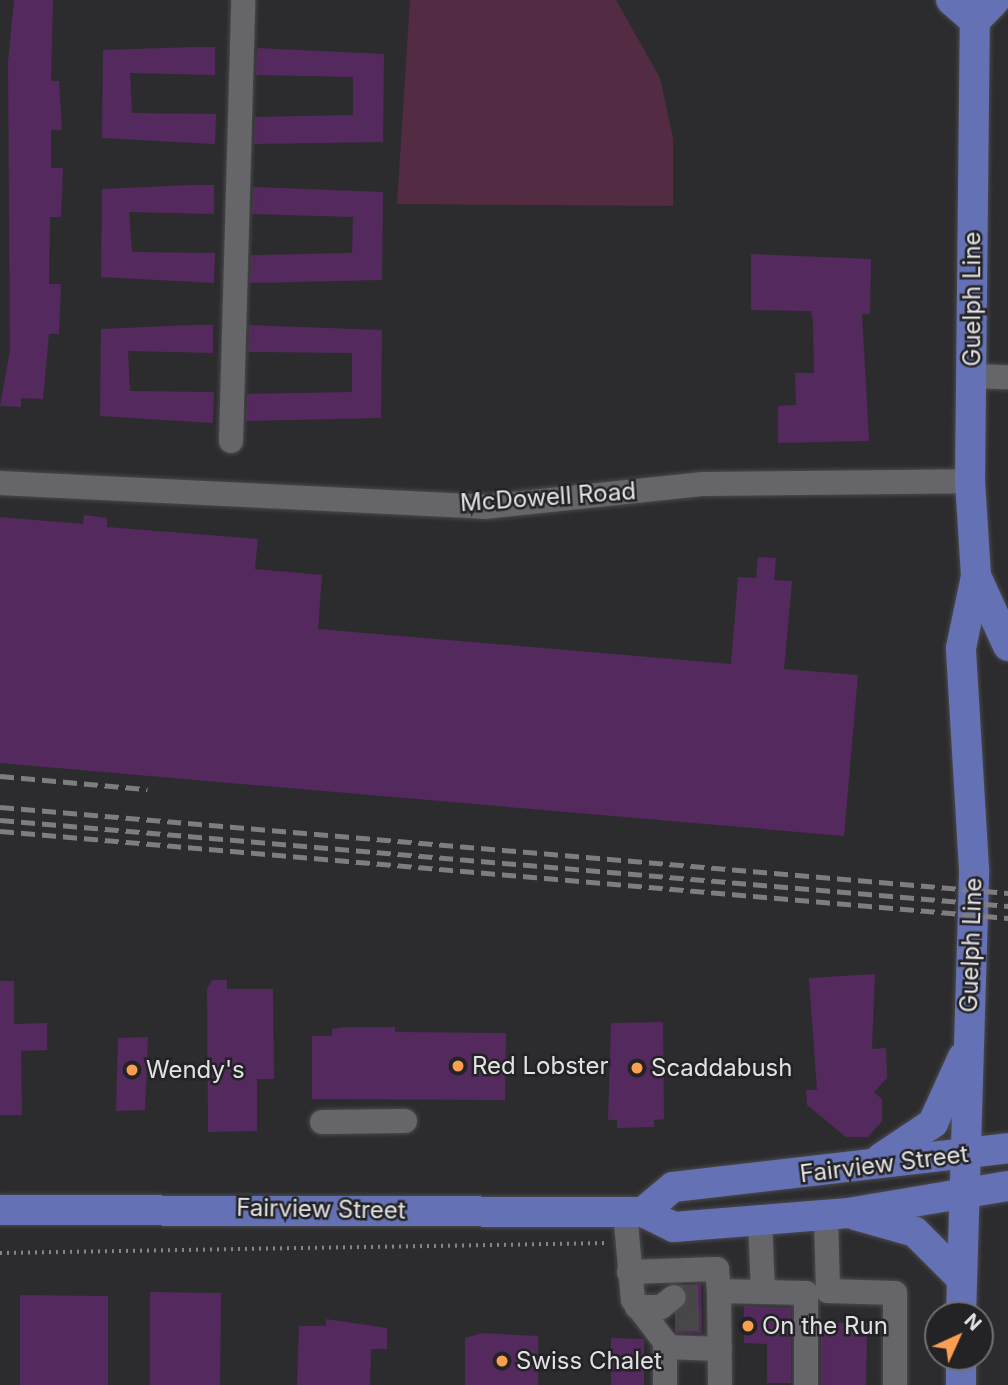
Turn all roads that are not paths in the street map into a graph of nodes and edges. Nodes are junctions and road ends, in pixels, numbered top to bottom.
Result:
1 (243, 0) edge
2 (951, 0) edge
3 (985, 11) edge
4 (972, 376) junction
5 (1008, 377) edge
6 (231, 441) dead end
7 (970, 481) junction
8 (0, 483) edge
9 (976, 576) junction
10 (1008, 646) edge
11 (967, 1047) junction
12 (322, 1122) dead end
13 (405, 1122) dead end
14 (1008, 1148) edge
15 (966, 1155) junction
16 (855, 1168) junction
17 (1008, 1186) edge
18 (963, 1193) junction
19 (0, 1210) edge
20 (634, 1212) junction
21 (837, 1214) junction
22 (760, 1220) junction
23 (629, 1272) junction
24 (961, 1278) junction
25 (763, 1292) junction
26 (961, 1301) edge
27 (711, 1305) junction
28 (665, 1347) junction
29 (720, 1352) junction
30 (665, 1385) edge
31 (720, 1385) edge
32 (735, 1385) edge
33 (806, 1385) edge
34 (895, 1385) edge

1 - 6 street
2 - 3 main road, Guelph Line
3 - 4 main road, Guelph Line
4 - 5 street
4 - 7 main road, Guelph Line
7 - 8 street, McDowell Road
7 - 9 main road, Guelph Line
9 - 10 main road, Guelph Line
9 - 11 main road, Guelph Line
11 - 15 main road, Guelph Line
11 - 16 main road
12 - 13 street
14 - 15 main road, Fairview Street
15 - 16 main road, Fairview Street
15 - 18 main road, Guelph Line
16 - 20 main road, Fairview Street
17 - 18 main road, Fairview Street
18 - 21 main road, Fairview Street
18 - 24 main road, Guelph Line
19 - 20 main road, Fairview Street
20 - 22 main road, Fairview Street
20 - 23 street
21 - 22 main road, Fairview Street
21 - 24 main road
21 - 34 street
22 - 25 street
23 - 27 street
23 - 28 street
24 - 26 main road, Guelph Line
25 - 27 street
25 - 33 street
27 - 29 street
28 - 29 street
28 - 30 street
29 - 31 street
29 - 32 street

